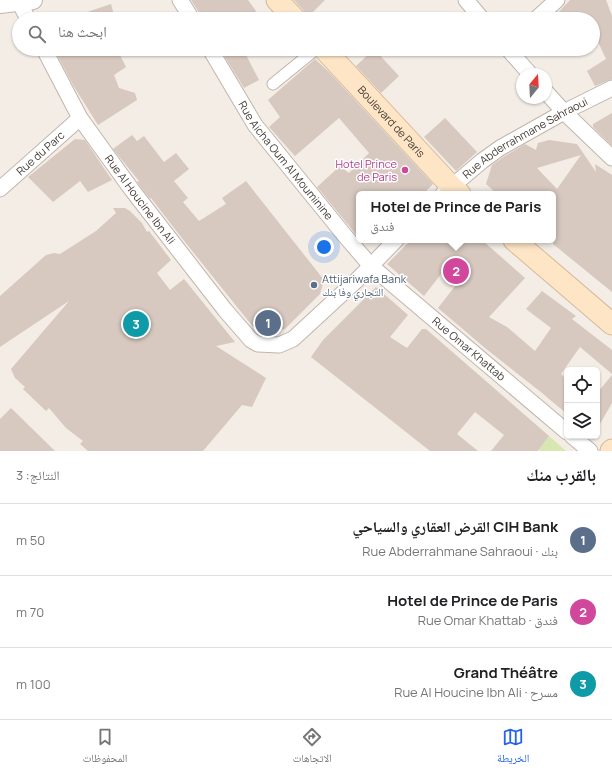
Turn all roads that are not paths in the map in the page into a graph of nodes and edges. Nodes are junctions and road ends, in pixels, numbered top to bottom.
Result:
1 (180, 0) edge
2 (277, 0) edge
3 (466, 0) edge
4 (557, 0) edge
5 (26, 1) edge
6 (0, 4) edge
7 (27, 12) edge
8 (188, 12) edge
9 (288, 12) edge
10 (476, 12) edge
11 (544, 12) edge
12 (48, 56) edge
13 (214, 56) edge
14 (307, 56) edge
15 (330, 56) edge
16 (514, 56) edge
17 (525, 68) edge
18 (273, 84) dead end
19 (612, 88) edge
20 (552, 99) edge
21 (564, 112) junction
22 (80, 118) junction
23 (612, 158) edge
24 (0, 189) edge
25 (451, 191) edge
26 (393, 243) edge
27 (518, 243) edge
28 (371, 266) junction
29 (612, 324) edge
30 (564, 429) edge
31 (576, 439) edge
32 (590, 451) edge

1 - 8 street
2 - 9 main road
3 - 10 street
4 - 11 street
5 - 6 street
5 - 7 street
12 - 22 street, Rue Al Houcine Ibn Ali
13 - 28 street, Rue Aicha Oum Al Mouminine
14 - 18 street
15 - 25 main road, Boulevard de Paris
16 - 17 street
19 - 21 street, Rue Abderrahmane Sahraoui
20 - 21 street
21 - 23 street
21 - 25 street, Rue Abderrahmane Sahraoui
22 - 24 street, Rue du Parc
22 - 28 street, Rue Al Houcine Ibn Ali
26 - 28 street
27 - 29 main road
28 - 30 street, Rue Omar Khattab
31 - 32 street

